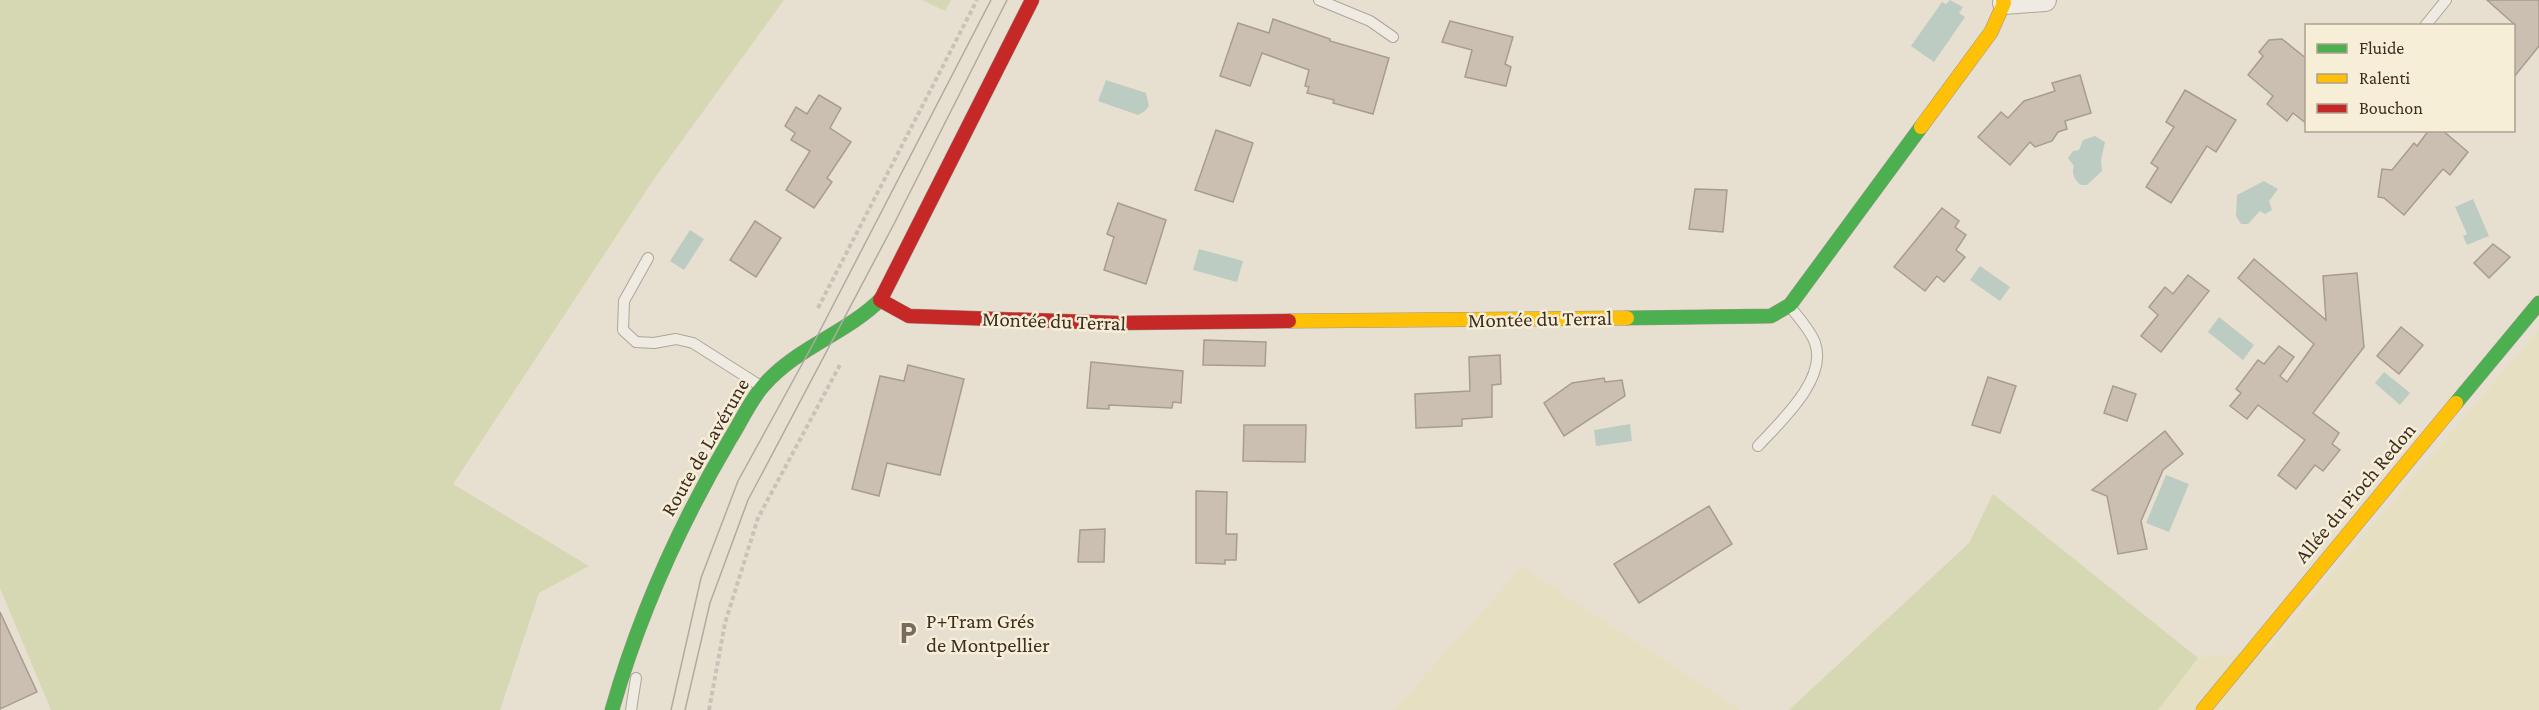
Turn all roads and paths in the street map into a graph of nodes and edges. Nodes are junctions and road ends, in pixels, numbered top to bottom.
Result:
1 (1032, 0) edge
2 (1318, 0) edge
3 (2045, 0) edge
4 (2446, 0) edge
5 (2004, 2) edge
6 (2427, 24) edge
7 (1394, 37) dead end
8 (648, 258) dead end
9 (880, 300) junction
10 (2539, 303) edge
11 (1790, 305) junction
12 (762, 386) junction
13 (1758, 446) dead end
14 (644, 619) junction
15 (612, 710) edge
16 (631, 710) edge
17 (2203, 710) edge

1 - 9 street, Route de Lavérune
2 - 7 lane
3 - 5 street
4 - 6 lane
5 - 11 street
8 - 12 lane
9 - 11 street, Montée du Terral
9 - 12 street, Route de Lavérune
10 - 17 street, Allée du Pioch Redon
11 - 13 lane
12 - 14 street, Route de Lavérune
14 - 15 street, Route de Lavérune
14 - 16 lane

